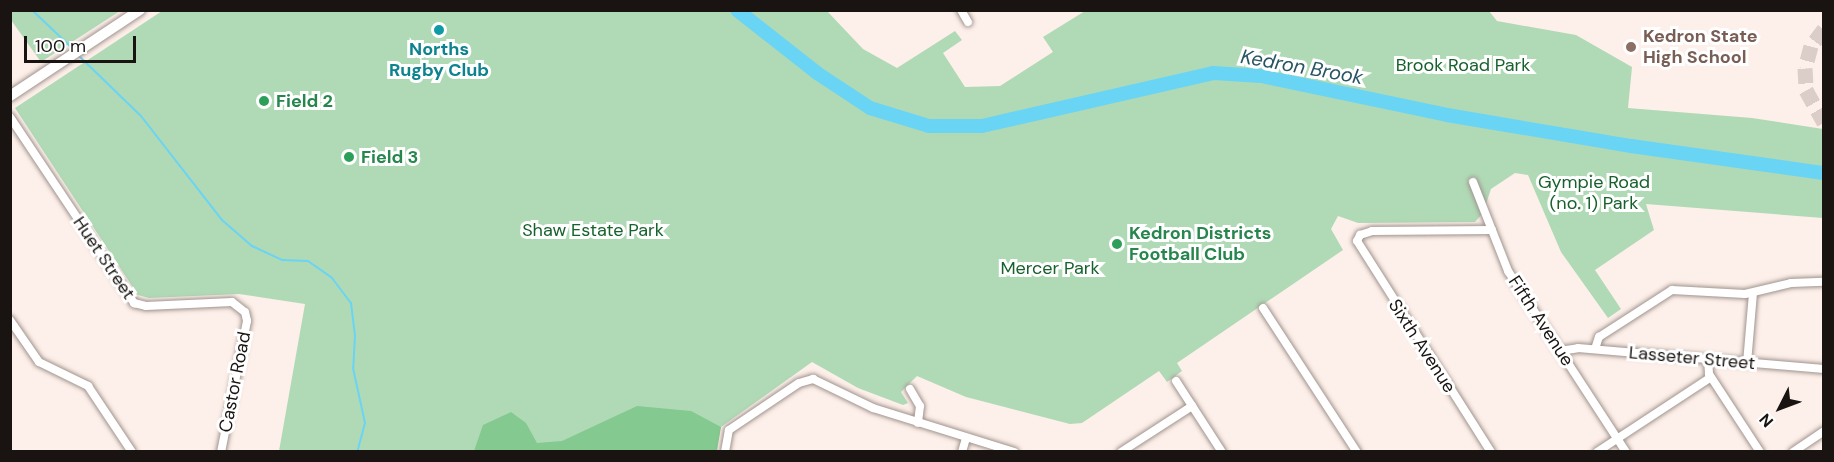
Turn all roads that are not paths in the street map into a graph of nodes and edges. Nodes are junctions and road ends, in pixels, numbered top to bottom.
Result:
1 (140, 10) edge
2 (961, 10) edge
3 (968, 22) dead end
4 (10, 96) edge
5 (10, 117) edge
6 (1473, 182) dead end
7 (1492, 231) junction
8 (1824, 282) edge
9 (1753, 293) junction
10 (1263, 308) dead end
11 (245, 312) joint
12 (10, 320) edge
13 (1595, 349) junction
14 (1560, 351) junction
15 (1708, 359) junction
16 (1748, 363) junction
17 (1824, 369) edge
18 (1711, 377) junction
19 (1176, 381) dead end
20 (910, 390) dead end
21 (1192, 406) junction
22 (918, 423) junction
23 (1824, 431) edge
24 (966, 438) junction
25 (1617, 439) junction
26 (132, 452) edge
27 (221, 452) edge
28 (725, 452) edge
29 (962, 452) edge
30 (1014, 452) edge
31 (1121, 452) edge
32 (1222, 452) edge
33 (1357, 452) edge
34 (1491, 452) edge
35 (1597, 452) edge
36 (1626, 452) edge
37 (1760, 452) edge
38 (1793, 452) edge

1 - 4 street
2 - 3 street
5 - 11 street, Huet Street
6 - 7 street, Fifth Avenue
7 - 14 street, Fifth Avenue
7 - 34 street, Sixth Avenue
8 - 9 street
9 - 13 street
9 - 16 street
10 - 33 street
11 - 27 street, Castor Road
12 - 26 street
13 - 14 street, Lasseter Street
13 - 15 street, Lasseter Street
14 - 25 street, Fifth Avenue
15 - 16 street, Lasseter Street
15 - 18 street
16 - 17 street, Lasseter Street
18 - 25 street
18 - 37 street
19 - 21 street
20 - 22 street
21 - 31 street
21 - 32 street
22 - 24 street
22 - 28 street
23 - 38 street
24 - 29 street
24 - 30 street
25 - 35 street
25 - 36 street, Fifth Avenue

